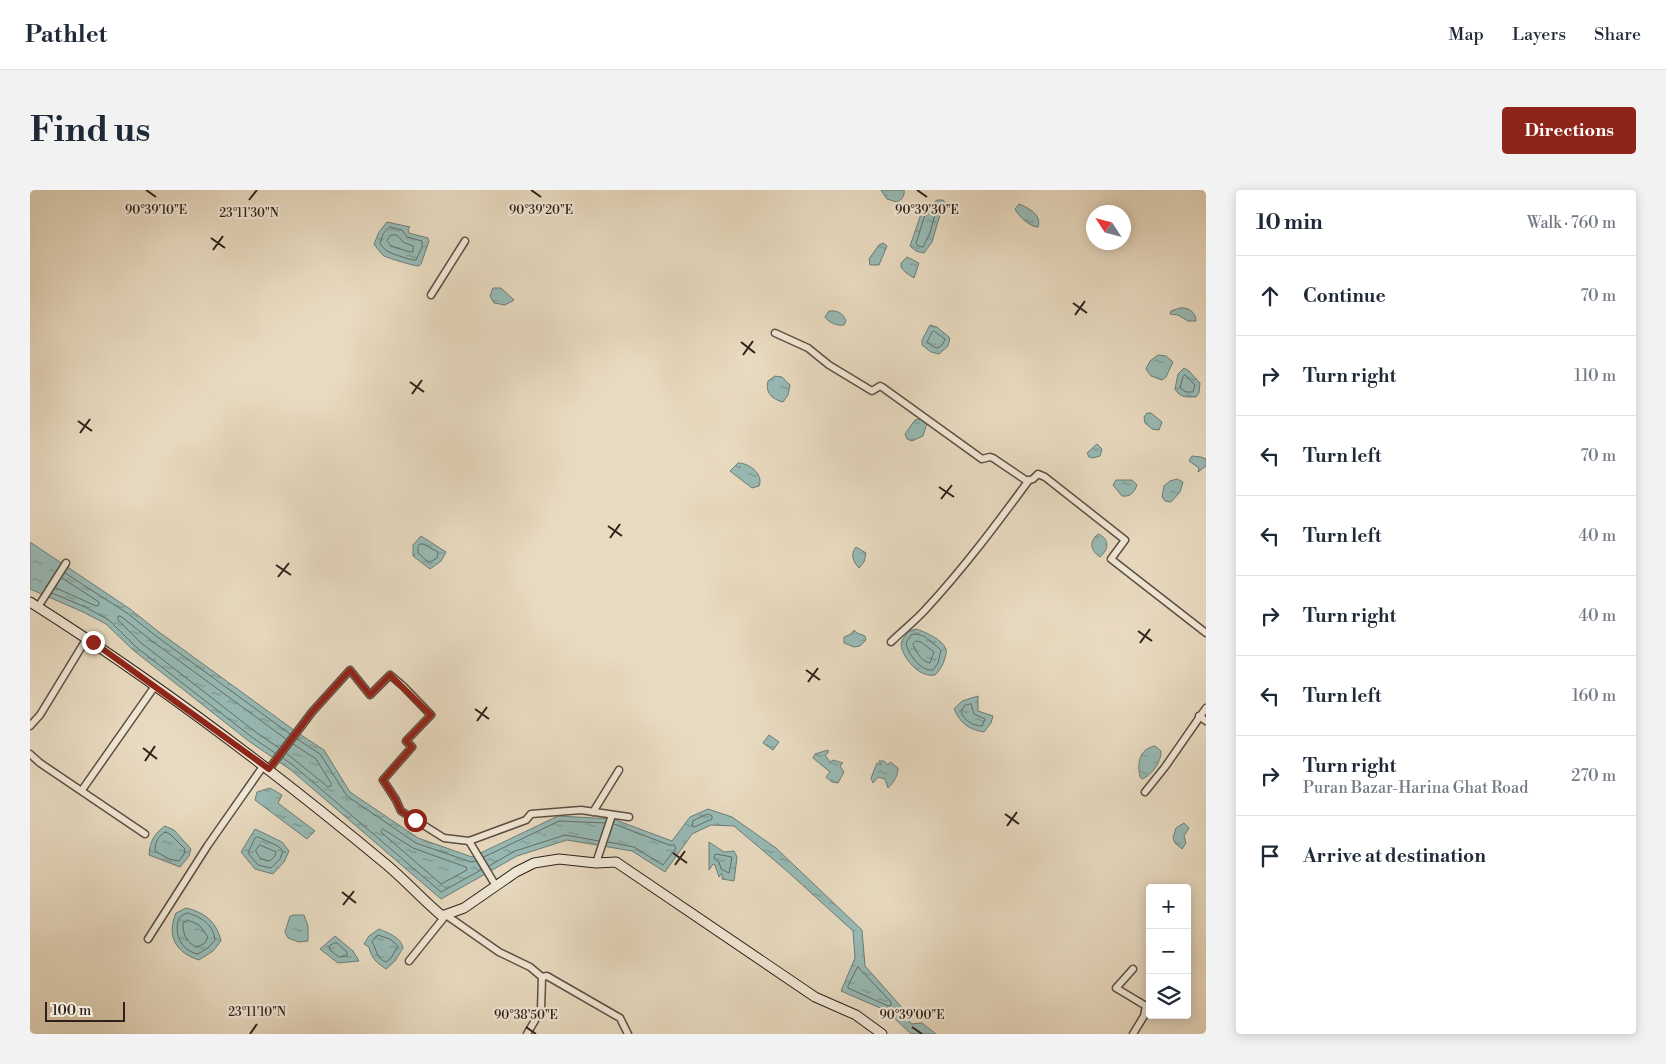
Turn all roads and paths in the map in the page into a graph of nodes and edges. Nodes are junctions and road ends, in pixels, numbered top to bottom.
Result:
1 (465, 241) dead end
2 (431, 295) dead end
3 (774, 333) dead end
4 (1029, 480) junction
5 (66, 563) dead end
6 (34, 605) edge
7 (1206, 633) edge
8 (87, 638) junction
9 (891, 642) dead end
10 (155, 686) junction
11 (1206, 708) edge
12 (1199, 716) junction
13 (1206, 721) edge
14 (30, 726) edge
15 (30, 754) edge
16 (266, 767) junction
17 (619, 770) dead end
18 (82, 790) junction
19 (1145, 792) dead end
20 (593, 812) junction
21 (612, 815) junction
22 (629, 817) dead end
23 (145, 834) dead end
24 (469, 841) junction
25 (596, 864) junction
26 (496, 886) junction
27 (444, 915) junction
28 (148, 940) dead end
29 (409, 961) dead end
30 (1133, 969) dead end
31 (542, 977) junction
32 (527, 1034) edge
33 (628, 1034) edge
34 (882, 1034) edge
35 (1133, 1034) edge

1 - 2 street
3 - 4 street
4 - 7 street
4 - 9 street
5 - 6 street
6 - 8 main road
8 - 10 main road
8 - 14 street
10 - 16 main road
10 - 18 street
11 - 12 street
12 - 13 street
12 - 19 street
15 - 18 street
16 - 24 street
16 - 27 main road
16 - 28 street
17 - 20 street
18 - 23 street
20 - 21 street
20 - 24 street
21 - 22 street
21 - 25 street
24 - 26 street
25 - 26 main road
25 - 34 main road
26 - 27 main road
27 - 29 street
27 - 31 street
30 - 35 street
31 - 32 street
31 - 33 street

